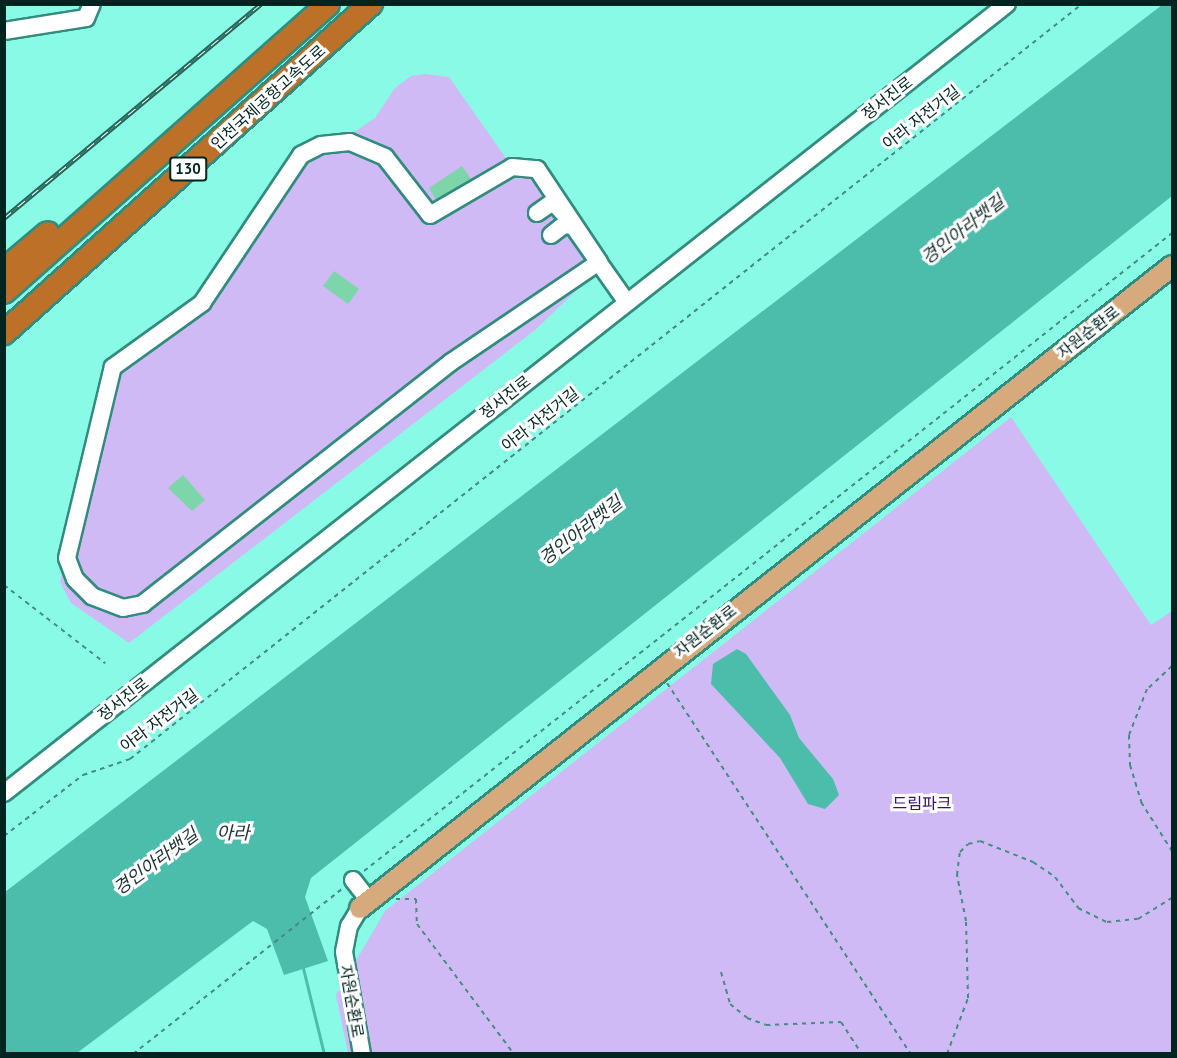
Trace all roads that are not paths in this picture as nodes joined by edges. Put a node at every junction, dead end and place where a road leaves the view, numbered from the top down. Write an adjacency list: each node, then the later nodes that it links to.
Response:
1 (92, 4): 5 (street)
2 (328, 4): 6 (highway, 인천국제공항고속도로 / 130)
3 (371, 4): 14 (highway, 인천국제공항고속도로 / 130)
4 (1007, 4): 13 (street, 정서진로)
5 (4, 31)
6 (147, 163): 11 (highway); 12 (highway, 인천국제공항고속도로 / 130)
7 (537, 213): 8 (street)
8 (565, 221): 9 (street); 9 (street)
9 (599, 262): 13 (street)
10 (1173, 266): 17 (main road, 자원순환로)
11 (4, 270)
12 (4, 292)
13 (626, 301): 15 (street, 정서진로)
14 (4, 333)
15 (4, 793)
16 (353, 880): 17 (street)
17 (364, 904): 18 (street, 자원순환로)
18 (362, 1053)

